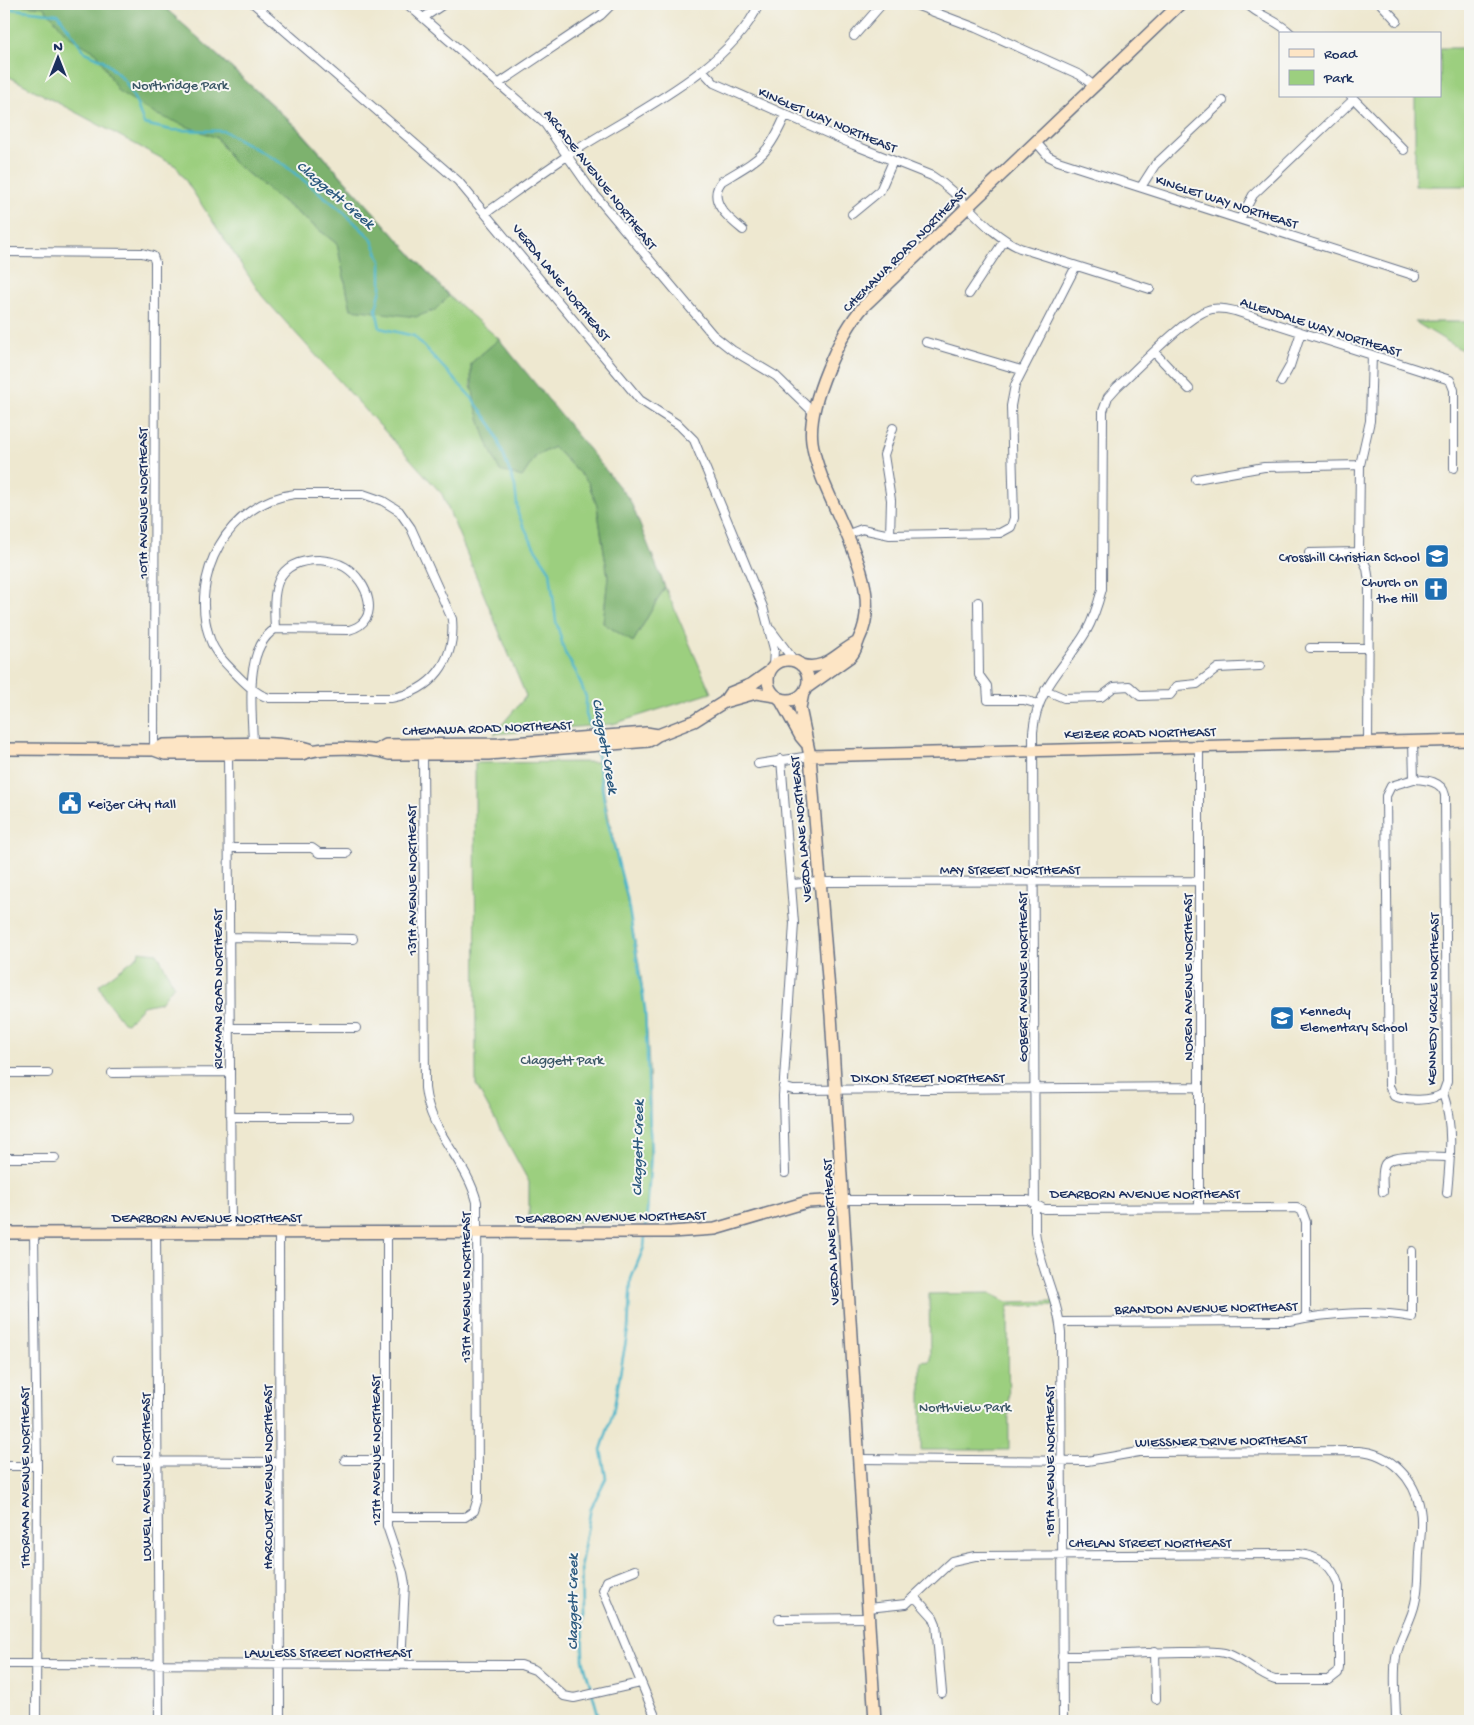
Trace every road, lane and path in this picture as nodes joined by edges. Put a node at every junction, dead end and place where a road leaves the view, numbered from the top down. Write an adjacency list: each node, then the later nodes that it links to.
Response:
1 (254, 4): 27 (street, VERDA LANE NORTHEAST)
2 (407, 4): 11 (street, ARCADE AVENUE NORTHEAST)
3 (444, 4): 11 (street)
4 (612, 4): 16 (street)
5 (758, 4): 15 (street)
6 (882, 4): 14 (street)
7 (913, 4): 17 (street)
8 (1247, 4): 13 (street)
9 (1381, 4): 12 (street)
10 (1177, 5): 17 (street, CHEMAWA ROAD NORTHEAST)
11 (423, 18): 16 (street, ARCADE AVENUE NORTHEAST)
12 (1397, 21)
13 (1289, 32)
14 (854, 36)
15 (702, 71): 20 (street, KINGLET WAY NORTHEAST); 23 (street)
16 (498, 84): 23 (street, ARCADE AVENUE NORTHEAST)
17 (1094, 86): 21 (street, CHEMAWA ROAD NORTHEAST)
18 (1352, 98): 22 (street); 29 (street)
19 (1223, 101): 25 (street)
20 (786, 114): 24 (street, KINGLET WAY NORTHEAST); 30 (street)
21 (1036, 142): 25 (street, KINGLET WAY NORTHEAST); 26 (street, CHEMAWA ROAD NORTHEAST)
22 (1404, 150)
23 (567, 156): 27 (street); 44 (street, ARCADE AVENUE NORTHEAST)
24 (893, 160): 26 (street, KINGLET WAY NORTHEAST); 28 (street)
25 (1142, 187): 29 (street, KINGLET WAY NORTHEAST)
26 (967, 207): 31 (street, KINGLET WAY NORTHEAST); 44 (street, CHEMAWA ROAD NORTHEAST)
27 (486, 213): 55 (street, VERDA LANE NORTHEAST)
28 (852, 214)
29 (1240, 219): 34 (street, KINGLET WAY NORTHEAST)
30 (743, 230)
31 (1004, 241): 33 (street, KINGLET WAY NORTHEAST); 36 (street)
32 (4, 252): 76 (street, 10TH AVENUE NORTHEAST)
33 (1076, 266): 35 (street, KINGLET WAY NORTHEAST); 41 (street)
34 (1416, 276)
35 (1150, 289)
36 (969, 294)
37 (1301, 332): 39 (street, ALLENDALE WAY NORTHEAST); 40 (street, ALLENDALE WAY NORTHEAST); 42 (street)
38 (926, 342): 41 (street)
39 (1155, 353): 43 (street); 64 (street, ALLENDALE WAY NORTHEAST)
40 (1372, 355): 46 (street); 47 (street, ALLENDALE WAY NORTHEAST)
41 (1021, 370): 50 (street)
42 (1281, 382)
43 (1189, 389)
44 (814, 412): 49 (street, CHEMAWA ROAD NORTHEAST)
45 (893, 428): 50 (street)
46 (1360, 465): 48 (street); 51 (street)
47 (1454, 468)
48 (1196, 479)
49 (846, 535): 50 (street); 56 (street, CHEMAWA ROAD NORTHEAST)
50 (890, 535)
51 (1359, 552): 52 (street); 58 (street)
52 (1309, 553)
53 (978, 602): 67 (street)
54 (275, 629): 54 (street); 62 (street)
55 (771, 630): 59 (street, VERDA LANE NORTHEAST); 61 (street, VERDA LANE NORTHEAST)
56 (858, 642): 59 (street); 63 (street, CHEMAWA ROAD NORTHEAST)
57 (1310, 648): 58 (street)
58 (1369, 648): 70 (street)
59 (798, 663): 61 (street); 63 (street)
60 (1260, 666): 64 (street)
61 (771, 670): 65 (street); 66 (street, CHEMAWA ROAD NORTHEAST)
62 (252, 689): 62 (street); 74 (street)
63 (805, 690): 65 (street); 71 (street, VERDA LANE NORTHEAST)
64 (1045, 690): 67 (street, ALLENDALE WAY NORTHEAST)
65 (777, 697): 66 (street, CHEMAWA ROAD NORTHEAST); 71 (street, VERDA LANE NORTHEAST)
66 (724, 702): 78 (street, CHEMAWA ROAD NORTHEAST)
67 (1038, 704): 75 (street, ALLENDALE WAY NORTHEAST)
68 (1470, 740): 69 (street, KEIZER ROAD NORTHEAST)
69 (1413, 741): 70 (street, KEIZER ROAD NORTHEAST); 82 (street)
70 (1368, 742): 72 (street, KEIZER ROAD NORTHEAST)
71 (806, 743): 79 (street, VERDA LANE NORTHEAST)
72 (1199, 745): 75 (street, KEIZER ROAD NORTHEAST); 85 (street, NOREN AVENUE NORTHEAST)
73 (4, 749): 76 (street, CHEMAWA ROAD NORTHEAST)
74 (253, 749): 77 (street, CHEMAWA ROAD NORTHEAST); 78 (street, CHEMAWA ROAD NORTHEAST)
75 (1032, 749): 79 (street, KEIZER ROAD NORTHEAST); 86 (street, GOBERT AVENUE NORTHEAST)
76 (154, 750): 77 (street, CHEMAWA ROAD NORTHEAST)
77 (228, 750): 83 (street, RICKMAN ROAD NORTHEAST)
78 (423, 750): 119 (street, 13TH AVENUE NORTHEAST)
79 (810, 756): 80 (street); 87 (street, VERDA LANE NORTHEAST)
80 (781, 759): 81 (street); 88 (street)
81 (758, 764)
82 (1414, 779): 101 (street, KENNEDY CIRCLE NORTHEAST); 101 (street, KENNEDY CIRCLE NORTHEAST)
83 (229, 848): 84 (street); 89 (street, RICKMAN ROAD NORTHEAST)
84 (347, 853)
85 (1199, 880): 86 (street, MAY STREET NORTHEAST); 98 (street, NOREN AVENUE NORTHEAST)
86 (1034, 881): 87 (street, MAY STREET NORTHEAST); 99 (street, GOBERT AVENUE NORTHEAST)
87 (820, 882): 88 (street, MAY STREET NORTHEAST); 100 (street, VERDA LANE NORTHEAST)
88 (791, 884): 97 (street)
89 (230, 937): 90 (street); 91 (street, RICKMAN ROAD NORTHEAST)
90 (353, 939)
91 (230, 1028): 92 (street); 93 (street, RICKMAN ROAD NORTHEAST)
92 (356, 1028)
93 (229, 1072): 96 (street); 103 (street, RICKMAN ROAD NORTHEAST)
94 (4, 1073): 95 (street)
95 (48, 1073)
96 (112, 1073)
97 (783, 1087): 100 (street, DIXON STREET NORTHEAST); 107 (street)
98 (1199, 1087): 99 (street, DIXON STREET NORTHEAST); 112 (street, NOREN AVENUE NORTHEAST)
99 (1035, 1088): 100 (street, DIXON STREET NORTHEAST); 111 (street, GOBERT AVENUE NORTHEAST)
100 (836, 1090): 110 (street, VERDA LANE NORTHEAST)
101 (1443, 1093): 104 (street)
102 (349, 1116): 103 (street)
103 (230, 1117): 116 (street, RICKMAN ROAD NORTHEAST)
104 (1450, 1157): 108 (street); 109 (street)
105 (4, 1158): 106 (street)
106 (55, 1158)
107 (785, 1173)
108 (1383, 1192)
109 (1447, 1194)
110 (844, 1200): 111 (street, DEARBORN AVENUE NORTHEAST); 119 (street, DEARBORN AVENUE NORTHEAST); 125 (street, VERDA LANE NORTHEAST)
111 (1035, 1204): 112 (street, DEARBORN AVENUE NORTHEAST); 122 (street, 18TH AVENUE NORTHEAST)
112 (1199, 1208): 121 (street, DEARBORN AVENUE NORTHEAST)
113 (4, 1232): 114 (street, DEARBORN AVENUE NORTHEAST)
114 (34, 1232): 115 (street, DEARBORN AVENUE NORTHEAST); 131 (street, THORMAN AVENUE NORTHEAST)
115 (156, 1232): 116 (street, DEARBORN AVENUE NORTHEAST); 127 (street, LOWELL AVENUE NORTHEAST)
116 (231, 1232): 117 (street, DEARBORN AVENUE NORTHEAST)
117 (279, 1232): 118 (street, DEARBORN AVENUE NORTHEAST); 129 (street, HARCOURT AVENUE NORTHEAST)
118 (387, 1232): 119 (street, DEARBORN AVENUE NORTHEAST); 124 (street, 12TH AVENUE NORTHEAST)
119 (479, 1232): 132 (street, 13TH AVENUE NORTHEAST)
120 (1412, 1251): 121 (street, BRANDON AVENUE NORTHEAST)
121 (1306, 1318): 122 (street, BRANDON AVENUE NORTHEAST)
122 (1060, 1322): 128 (street, 18TH AVENUE NORTHEAST)
123 (345, 1460): 124 (street)
124 (387, 1460): 132 (street, 12TH AVENUE NORTHEAST)
125 (858, 1460): 128 (street, WIESSNER DRIVE NORTHEAST); 136 (street, VERDA LANE NORTHEAST)
126 (118, 1461): 127 (street)
127 (158, 1461): 129 (street); 142 (street, LOWELL AVENUE NORTHEAST)
128 (1061, 1461): 133 (street, 18TH AVENUE NORTHEAST); 154 (street, WIESSNER DRIVE NORTHEAST)
129 (279, 1462): 143 (street, HARCOURT AVENUE NORTHEAST)
130 (4, 1466): 131 (street)
131 (37, 1466): 141 (street, THORMAN AVENUE NORTHEAST)
132 (387, 1517): 144 (street, 12TH AVENUE NORTHEAST)
133 (1062, 1555): 135 (street, CHELAN STREET NORTHEAST); 138 (street, CHELAN STREET NORTHEAST); 139 (street, 18TH AVENUE NORTHEAST)
134 (635, 1570): 145 (street)
135 (915, 1597): 136 (street, CHELAN STREET NORTHEAST); 146 (street)
136 (868, 1613): 137 (street, CHELAN STREET NORTHEAST); 152 (street, VERDA LANE NORTHEAST)
137 (779, 1619)
138 (1155, 1652): 139 (street); 147 (street)
139 (1062, 1656): 153 (street, 18TH AVENUE NORTHEAST)
140 (4, 1664): 141 (street, LAWLESS STREET NORTHEAST)
141 (36, 1664): 142 (street, LAWLESS STREET NORTHEAST); 148 (street, THORMAN AVENUE NORTHEAST)
142 (159, 1664): 143 (street, LAWLESS STREET NORTHEAST); 149 (street, LOWELL AVENUE NORTHEAST)
143 (280, 1664): 144 (street, LAWLESS STREET NORTHEAST); 150 (street, HARCOURT AVENUE NORTHEAST)
144 (401, 1664): 145 (street, LAWLESS STREET NORTHEAST)
145 (640, 1682): 151 (street)
146 (942, 1693)
147 (1156, 1699)
148 (36, 1721)
149 (159, 1721)
150 (280, 1721)
151 (657, 1721)
152 (875, 1721)
153 (1062, 1721)
154 (1396, 1721)

